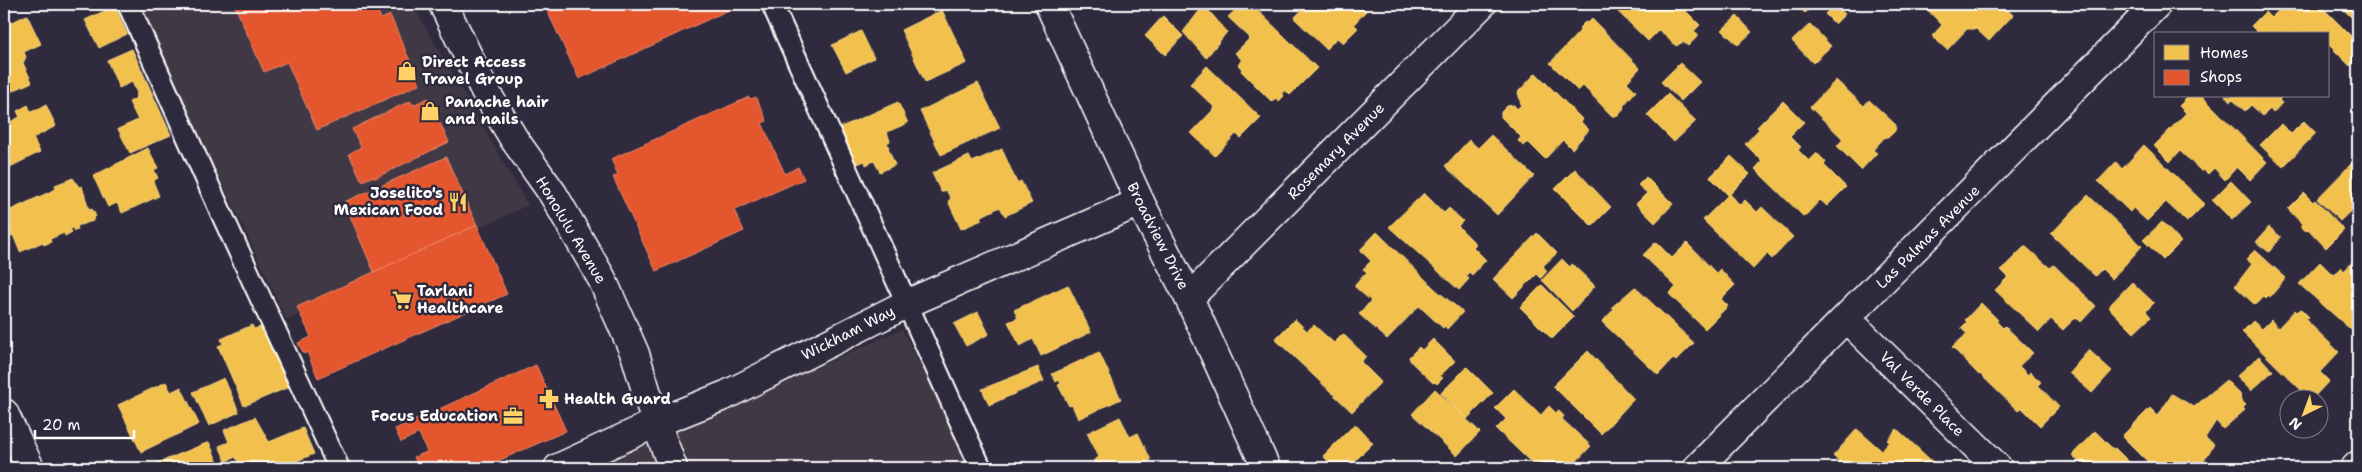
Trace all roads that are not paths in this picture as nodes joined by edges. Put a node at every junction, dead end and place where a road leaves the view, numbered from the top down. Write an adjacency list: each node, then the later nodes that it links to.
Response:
1 (128, 4): 15 (lane)
2 (442, 4): 12 (street, Honolulu Avenue)
3 (772, 4): 9 (lane)
4 (1049, 4): 7 (street, Broadview Drive)
5 (1482, 4): 8 (street, Rosemary Avenue)
6 (2157, 4): 10 (street, Las Palmas Avenue)
7 (1140, 202): 8 (street, Broadview Drive); 9 (street, Wickham Way)
8 (1189, 298): 19 (street, Broadview Drive)
9 (906, 304): 12 (street, Wickham Way); 18 (lane)
10 (1847, 319): 20 (street, Las Palmas Avenue); 21 (street, Val Verde Place)
11 (4, 413): 14 (street)
12 (656, 423): 16 (street, Wickham Way); 17 (street, Honolulu Avenue)
13 (2358, 465): 22 (street)
14 (30, 468)
15 (340, 468)
16 (558, 468)
17 (673, 468)
18 (981, 468)
19 (1266, 468)
20 (1697, 468)
21 (1998, 468)
22 (2355, 468)

